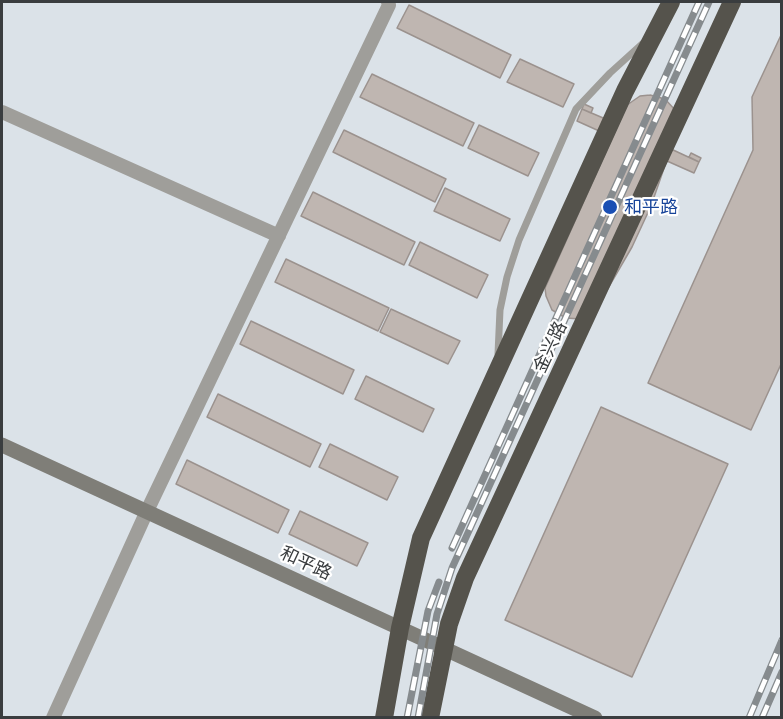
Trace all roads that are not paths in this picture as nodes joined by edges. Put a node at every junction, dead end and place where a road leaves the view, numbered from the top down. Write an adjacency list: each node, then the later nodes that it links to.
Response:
1 (388, 2): 6 (street)
2 (671, 2): 4 (highway)
3 (732, 2): 11 (highway, 金兴路)
4 (658, 31): 7 (highway); 7 (lane)
5 (2, 112): 6 (street)
6 (279, 236): 9 (street)
7 (498, 368): 10 (highway)
8 (2, 445): 9 (main road, 和平路)
9 (147, 512): 10 (main road, 和平路); 12 (street)
10 (400, 628): 11 (main road, 和平路); 13 (highway)
11 (444, 648): 14 (highway, 金兴路); 15 (main road, 和平路)
12 (53, 717)
13 (384, 717)
14 (430, 717)
15 (595, 717)

